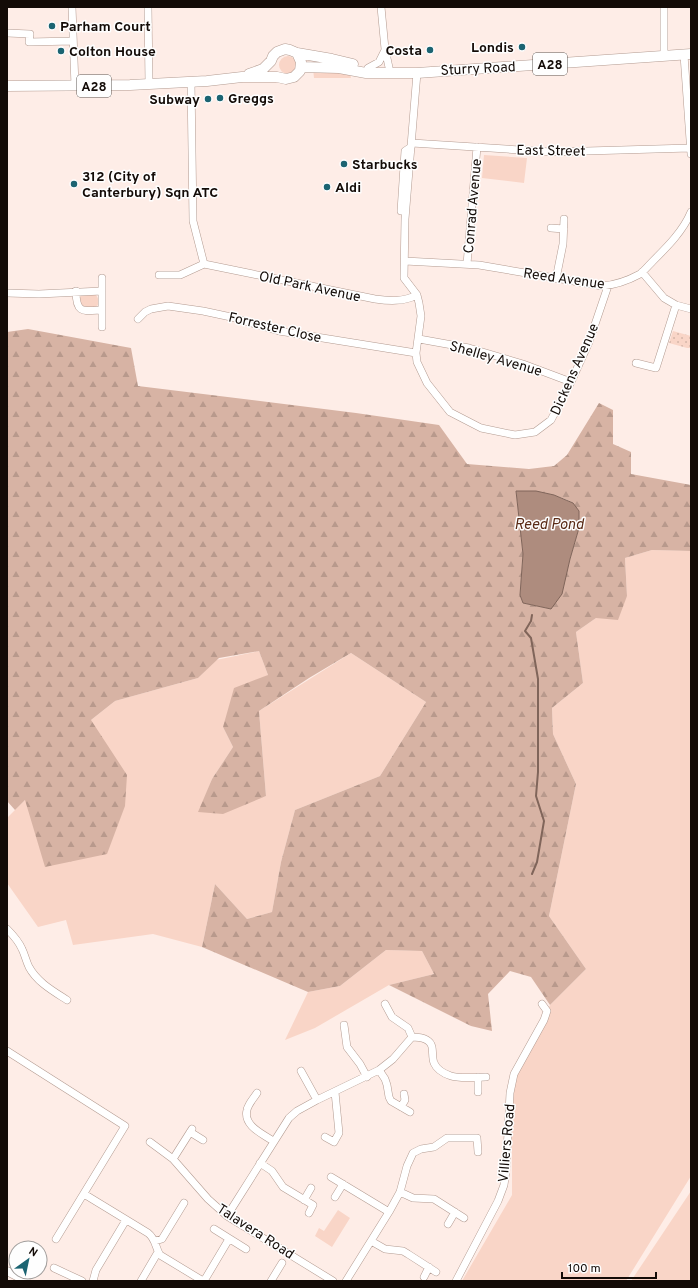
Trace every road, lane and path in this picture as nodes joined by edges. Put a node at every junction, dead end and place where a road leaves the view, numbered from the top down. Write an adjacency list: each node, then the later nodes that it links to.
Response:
1 (72, 7): 6 (street)
2 (148, 7): 19 (street)
3 (381, 7): 7 (street)
4 (664, 7): 10 (street)
5 (7, 33): 6 (street)
6 (73, 41): 21 (street)
7 (385, 50): 13 (street); 14 (street)
8 (296, 53): 11 (highway, Sturry Road / A28); 12 (highway); 13 (highway, Sturry Road / A28)
9 (687, 55): 10 (highway, Sturry Road / A28); 24 (street)
10 (664, 56): 15 (highway, Sturry Road / A28)
11 (271, 61): 16 (highway); 17 (highway, Sturry Road / A28)
12 (301, 67): 14 (highway, Sturry Road / A28); 16 (highway, Sturry Road / A28)
13 (368, 68): 14 (highway, Sturry Road / A28)
14 (387, 72): 15 (highway, Sturry Road / A28)
15 (416, 72): 22 (street)
16 (277, 76): 17 (highway, Sturry Road / A28)
17 (242, 77): 18 (highway, Sturry Road / A28)
18 (191, 82): 19 (highway, Sturry Road / A28); 31 (street)
19 (149, 84): 21 (highway, Sturry Road / A28)
20 (7, 86): 21 (highway, Sturry Road / A28)
21 (74, 86)
22 (412, 145): 23 (street, East Street); 30 (street)
23 (477, 148): 24 (street, East Street); 32 (street, Conrad Avenue)
24 (690, 148): 25 (street)
25 (691, 154)
26 (691, 212): 33 (street, Reed Avenue)
27 (564, 219): 29 (street)
28 (551, 228): 29 (street)
29 (564, 229): 36 (street)
30 (405, 261): 32 (street, Reed Avenue); 41 (street)
31 (204, 264): 34 (street); 41 (street, Old Park Avenue)
32 (467, 264): 36 (street, Reed Avenue)
33 (642, 272): 37 (street, Reed Avenue); 42 (street)
34 (159, 276)
35 (102, 278): 39 (street)
36 (556, 278): 37 (street, Reed Avenue)
37 (608, 286): 50 (street, Dickens Avenue)
38 (76, 291): 39 (street); 40 (street); 44 (street)
39 (102, 291): 44 (street)
40 (7, 293)
41 (416, 295): 47 (street)
42 (676, 305): 43 (street); 49 (street)
43 (691, 309)
44 (102, 310): 46 (street)
45 (138, 318): 48 (street, Forrester Close)
46 (102, 327)
47 (419, 339): 48 (street); 50 (street, Shelley Avenue)
48 (416, 353): 50 (street, Dickens Avenue)
49 (636, 363)
50 (572, 382)
51 (7, 929): 52 (street)
52 (67, 1000)
53 (385, 1004): 56 (street)
54 (542, 1004): 113 (street, Villiers Road)
55 (344, 1025): 60 (street)
56 (412, 1037): 58 (street); 61 (street)
57 (7, 1052): 81 (street)
58 (379, 1070): 60 (street); 68 (street)
59 (301, 1071): 67 (street)
60 (367, 1077): 63 (street)
61 (478, 1077): 62 (street); 64 (street)
62 (486, 1077)
63 (335, 1092): 67 (street); 70 (street)
64 (478, 1092)
65 (257, 1094): 72 (street)
66 (404, 1094): 68 (street)
67 (317, 1100): 72 (street)
68 (401, 1107): 69 (street)
69 (410, 1112)
70 (325, 1137)
71 (203, 1140): 75 (street)
72 (274, 1141): 76 (street)
73 (150, 1142): 75 (street, Talavera Road)
74 (478, 1152): 80 (street)
75 (173, 1159): 88 (street, Talavera Road)
76 (260, 1163): 83 (street); 88 (street)
77 (331, 1177): 78 (street)
78 (343, 1184): 82 (street); 85 (street)
79 (311, 1188): 83 (street)
80 (400, 1192): 85 (street); 86 (street)
81 (84, 1194): 90 (street); 93 (street)
82 (335, 1197)
83 (304, 1200): 87 (street)
84 (184, 1203): 95 (street)
85 (389, 1212): 96 (street)
86 (455, 1212): 89 (street); 91 (street)
87 (309, 1213)
88 (227, 1216): 111 (street, Talavera Road)
89 (464, 1218)
90 (126, 1220): 95 (street); 108 (street)
91 (448, 1224)
92 (214, 1229): 94 (street)
93 (56, 1239)
94 (229, 1239): 97 (street); 109 (street)
95 (155, 1241): 98 (street)
96 (371, 1241): 100 (street); 112 (street)
97 (246, 1249)
98 (158, 1252): 105 (street); 109 (street)
99 (282, 1263): 110 (street)
100 (429, 1267): 103 (street); 104 (street)
101 (54, 1268): 107 (street)
102 (7, 1271): 106 (main road)
103 (436, 1272)
104 (424, 1276)
105 (143, 1280)
106 (26, 1281)
107 (82, 1281)
108 (93, 1281)
109 (203, 1281)
110 (271, 1281)
111 (333, 1281)
112 (346, 1281)
113 (456, 1281)

